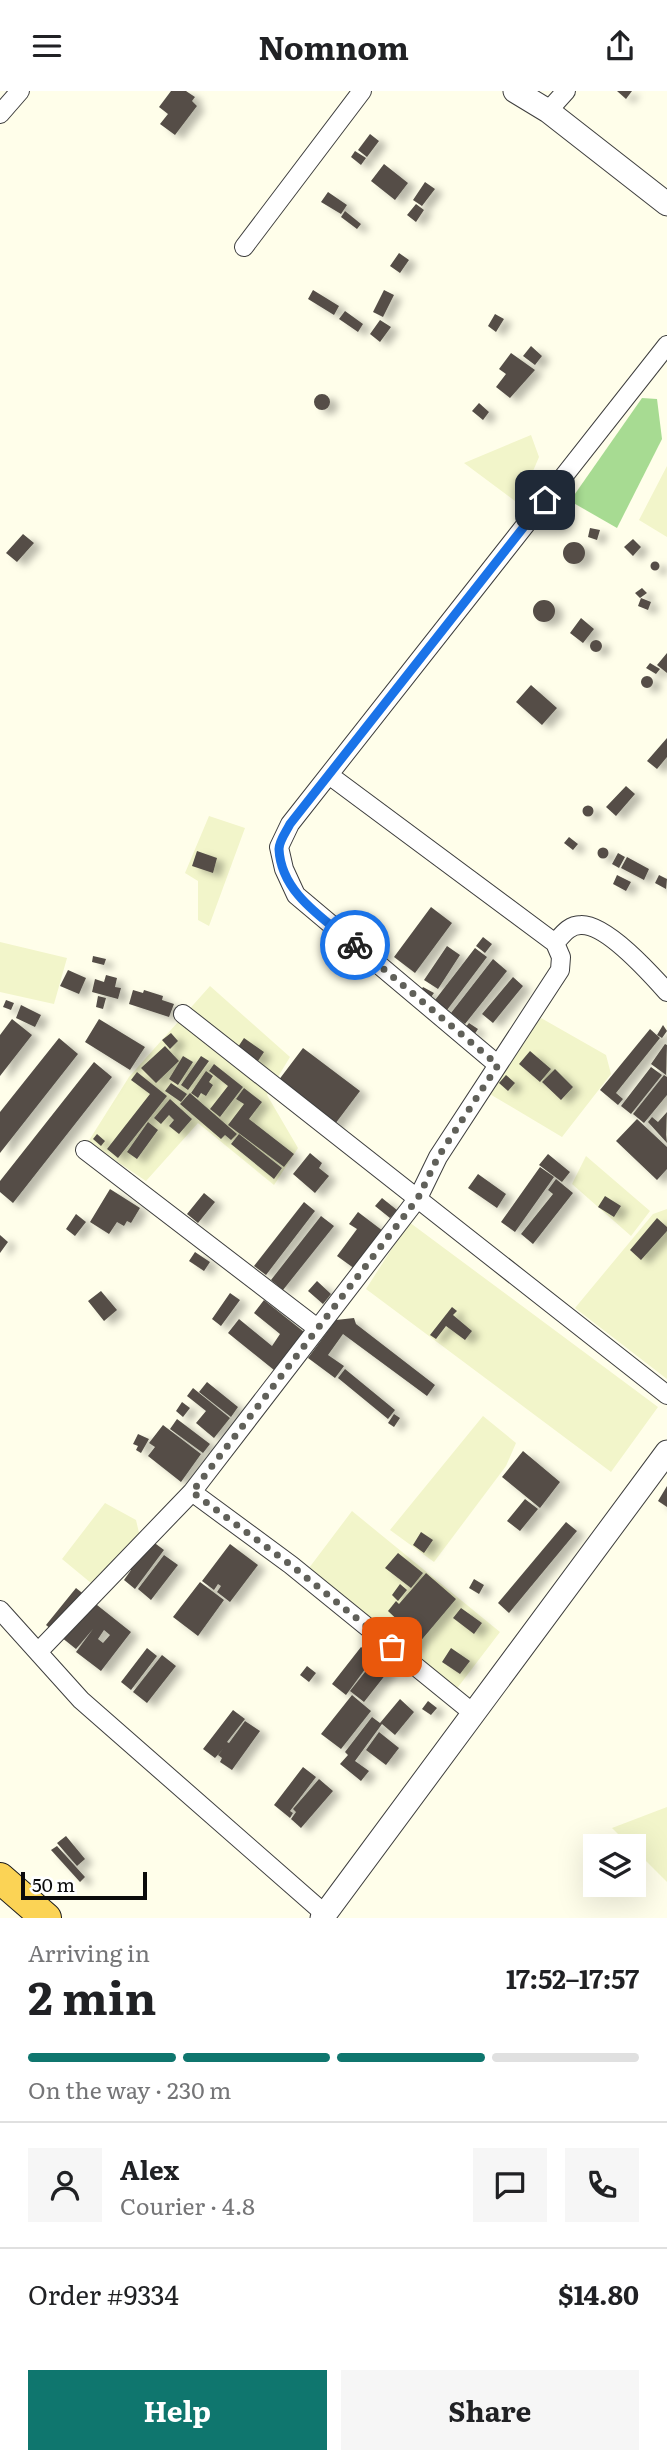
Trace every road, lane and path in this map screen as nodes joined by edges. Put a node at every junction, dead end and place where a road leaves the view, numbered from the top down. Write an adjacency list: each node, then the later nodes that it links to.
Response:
1 (20, 91): 6 (street)
2 (362, 91): 8 (street)
3 (515, 91): 5 (street)
4 (566, 91): 5 (street)
5 (548, 111): 7 (street)
6 (0, 114)
7 (667, 204)
8 (244, 247)
9 (667, 345): 10 (street)
10 (329, 775): 11 (street); 14 (street)
11 (555, 943): 12 (street); 14 (street)
12 (667, 992)
13 (183, 1014): 16 (street)
14 (498, 1065): 16 (street)
15 (85, 1150): 17 (street)
16 (418, 1198): 17 (street); 18 (street)
17 (317, 1328): 20 (street)
18 (667, 1395)
19 (667, 1452): 23 (street)
20 (192, 1492): 22 (street); 23 (street)
21 (0, 1610): 22 (street)
22 (38, 1652): 25 (street)
23 (473, 1713): 25 (street)
24 (0, 1878): 26 (highway)
25 (323, 1916)
26 (46, 1918)

